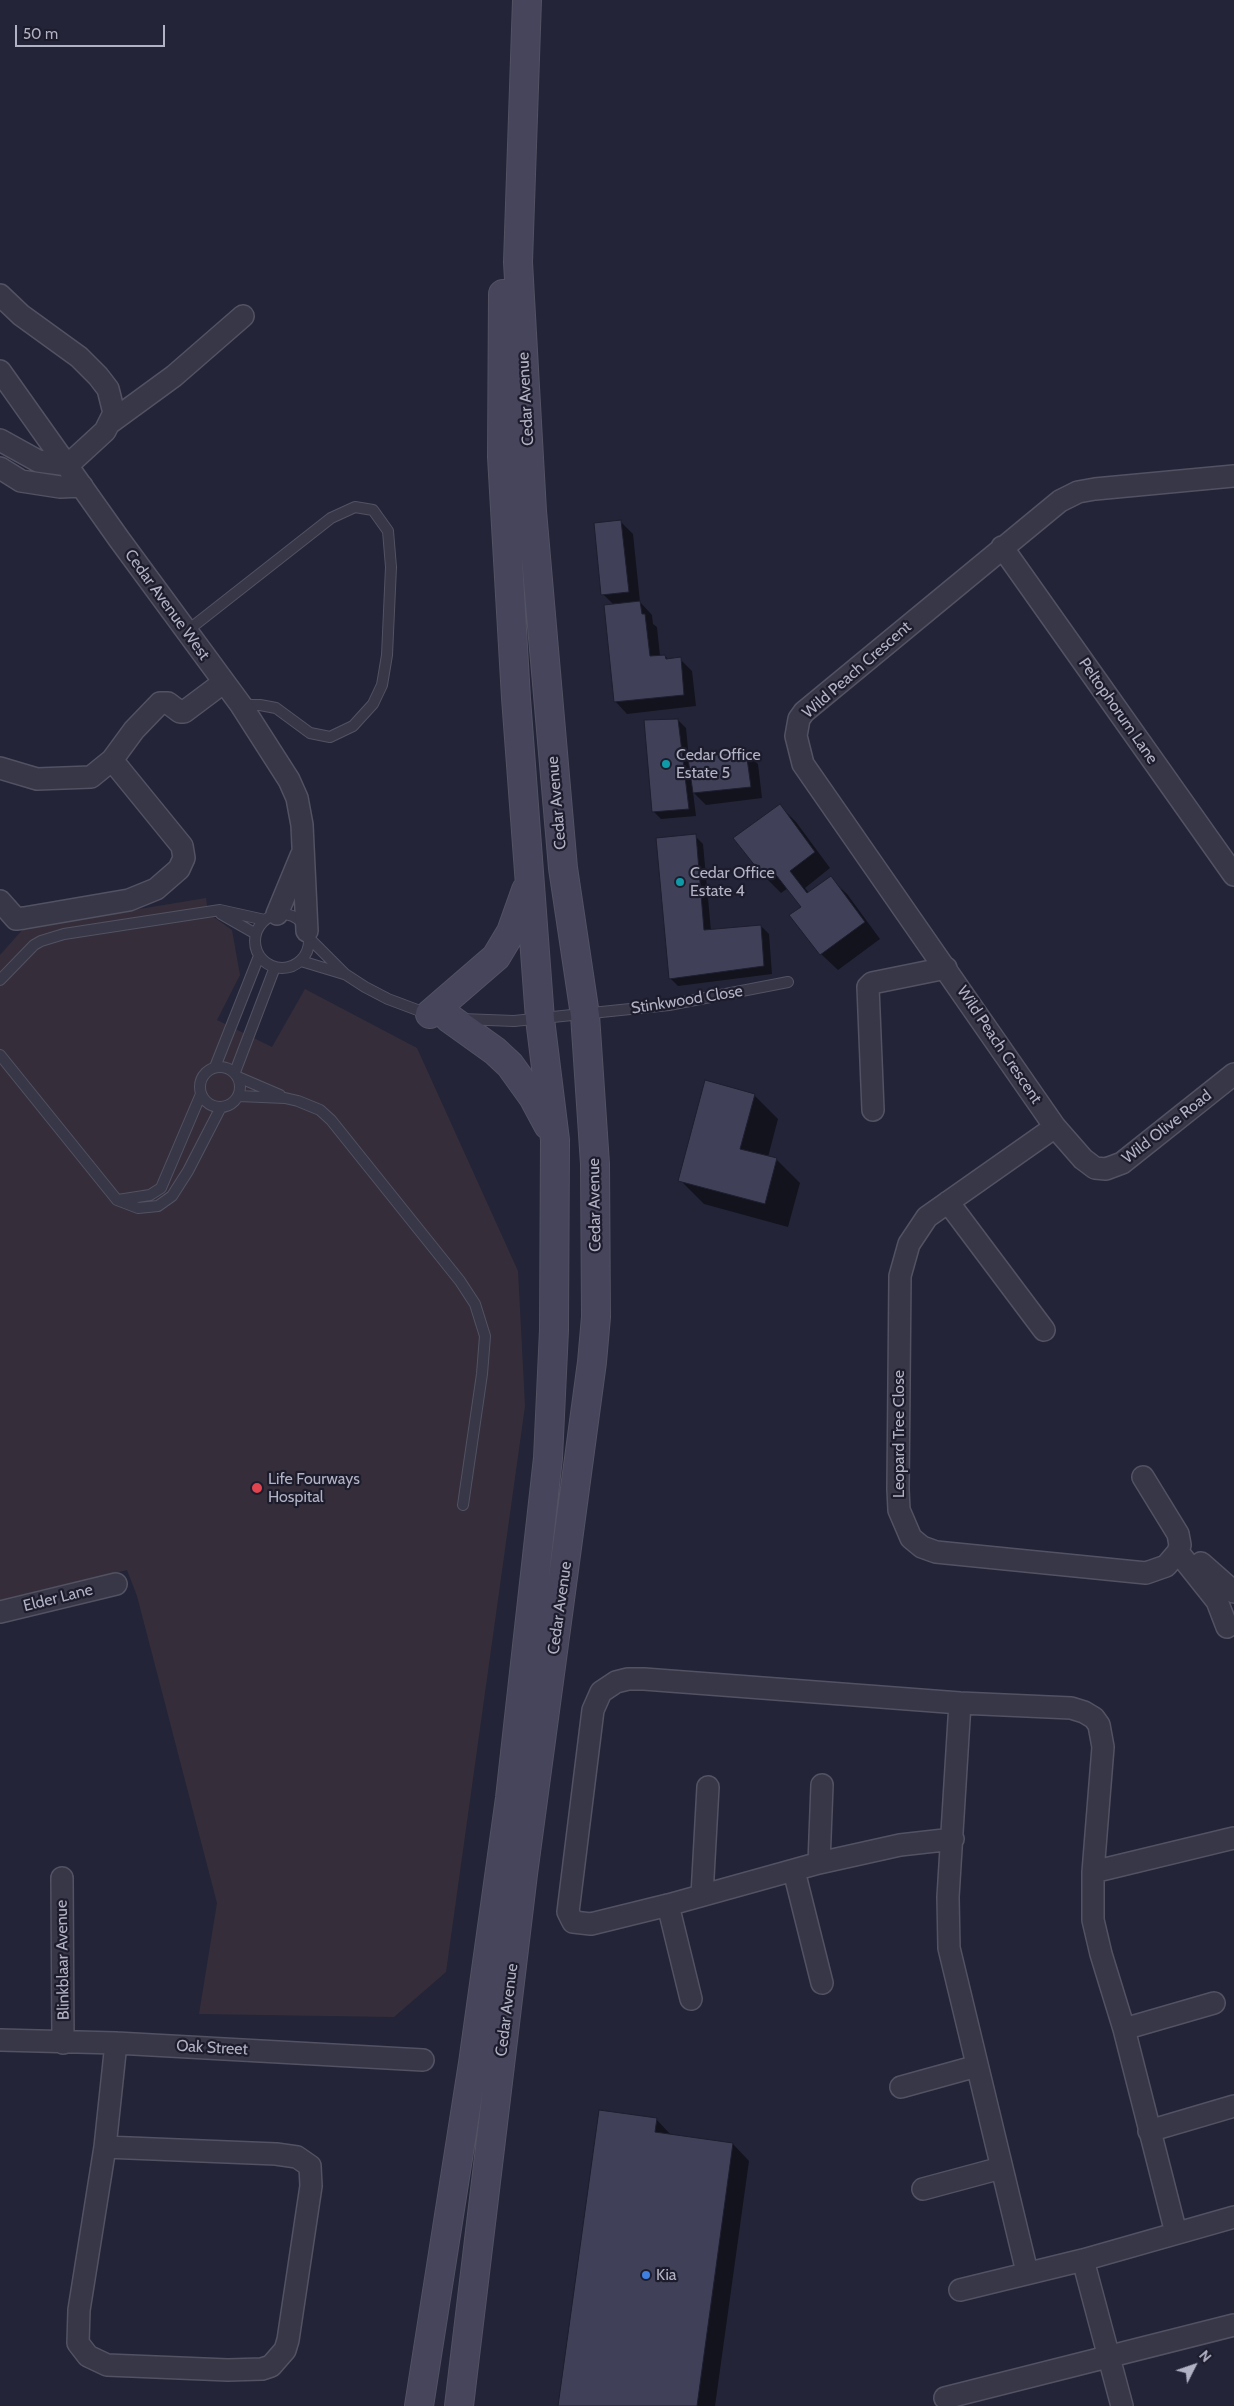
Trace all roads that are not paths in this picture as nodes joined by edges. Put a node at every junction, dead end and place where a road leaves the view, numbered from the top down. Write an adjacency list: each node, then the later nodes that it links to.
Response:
1 (515, 0): 20 (main road, Cedar Avenue)
2 (527, 0): 33 (main road, Cedar Avenue)
3 (0, 295): 6 (street)
4 (243, 316): 6 (street)
5 (0, 371): 8 (street, Cedar Avenue West)
6 (111, 422): 8 (street)
7 (0, 440): 8 (street)
8 (68, 466): 11 (street, Cedar Avenue West)
9 (0, 468): 11 (street)
10 (1234, 476): 12 (street, Wild Peach Crescent)
11 (82, 486): 13 (street, Cedar Avenue West)
12 (1002, 547): 19 (street, Peltophorum Lane); 29 (street, Wild Peach Crescent)
13 (187, 631): 14 (street, Cedar Avenue West); 15 (lane)
14 (224, 682): 15 (street, Cedar Avenue West); 16 (street)
15 (241, 705): 18 (street, Cedar Avenue West)
16 (112, 760): 17 (street); 21 (street)
17 (0, 768)
18 (303, 851): 23 (street, Cedar Avenue West); 25 (street, Cedar Avenue West)
19 (1234, 875)
20 (529, 880): 34 (main road); 35 (main road, Cedar Avenue)
21 (0, 901)
22 (212, 911): 23 (lane); 24 (lane); 31 (lane)
23 (271, 917): 24 (lane, Cedar Avenue West); 25 (lane)
24 (256, 934): 26 (lane)
25 (308, 935): 27 (lane, Cedar Avenue West); 30 (lane)
26 (260, 956): 28 (lane); 37 (lane)
27 (301, 961): 28 (lane); 30 (lane)
28 (275, 967): 38 (lane)
29 (946, 968): 44 (street); 45 (street, Wild Peach Crescent)
30 (345, 974): 34 (lane)
31 (0, 980)
32 (788, 982): 33 (lane, Stinkwood Close)
33 (584, 1014): 35 (lane); 93 (main road, Cedar Avenue)
34 (439, 1016): 35 (lane); 46 (main road)
35 (540, 1019): 46 (main road, Cedar Avenue)
36 (0, 1055): 48 (lane)
37 (215, 1067): 38 (lane); 40 (lane)
38 (237, 1074): 41 (lane); 42 (lane)
39 (1234, 1074): 47 (street, Wild Olive Road)
40 (201, 1094): 43 (lane); 48 (lane)
41 (239, 1096): 42 (lane); 43 (lane)
42 (286, 1098): 52 (lane)
43 (220, 1107): 48 (lane)
44 (873, 1110)
45 (1055, 1127): 47 (street, Wild Peach Crescent); 49 (street, Leopard Tree Close)
46 (555, 1140): 92 (main road, Cedar Avenue)
47 (1095, 1168)
48 (117, 1200)
49 (948, 1202): 50 (street); 53 (street, Leopard Tree Close)
50 (1044, 1330)
51 (1144, 1477): 53 (street)
52 (463, 1505)
53 (1179, 1548): 55 (street); 57 (street)
54 (116, 1584): 56 (street, Elder Lane)
55 (1234, 1592)
56 (0, 1612)
57 (1226, 1627)
58 (960, 1702): 62 (street); 65 (street); 68 (street)
59 (822, 1785): 63 (street)
60 (708, 1787): 67 (street)
61 (1234, 1838): 65 (street)
62 (953, 1840): 63 (street); 77 (street)
63 (818, 1863): 64 (street)
64 (794, 1871): 67 (street); 69 (street)
65 (1093, 1872): 72 (street)
66 (62, 1878): 74 (street, Blinkblaar Avenue)
67 (702, 1895): 68 (street)
68 (668, 1905): 70 (street)
69 (822, 1983)
70 (691, 1999)
71 (1214, 2003): 72 (street)
72 (1124, 2029): 80 (street)
73 (0, 2040): 74 (street, Oak Street)
74 (64, 2043): 75 (street, Oak Street)
75 (116, 2043): 76 (street, Oak Street); 81 (street)
76 (423, 2060)
77 (977, 2066): 78 (street); 82 (street)
78 (901, 2087)
79 (1234, 2106): 80 (street)
80 (1149, 2131): 85 (street)
81 (105, 2147): 81 (street)
82 (1001, 2168): 83 (street); 87 (street)
83 (923, 2188)
84 (1234, 2217): 85 (street)
85 (1176, 2233): 86 (street)
86 (1083, 2260): 87 (street); 90 (street)
87 (1027, 2272): 88 (street)
88 (960, 2290)
89 (1234, 2326): 90 (street)
90 (1108, 2359): 91 (street); 94 (street)
91 (945, 2398)
92 (419, 2406)
93 (459, 2406)
94 (1122, 2406)

